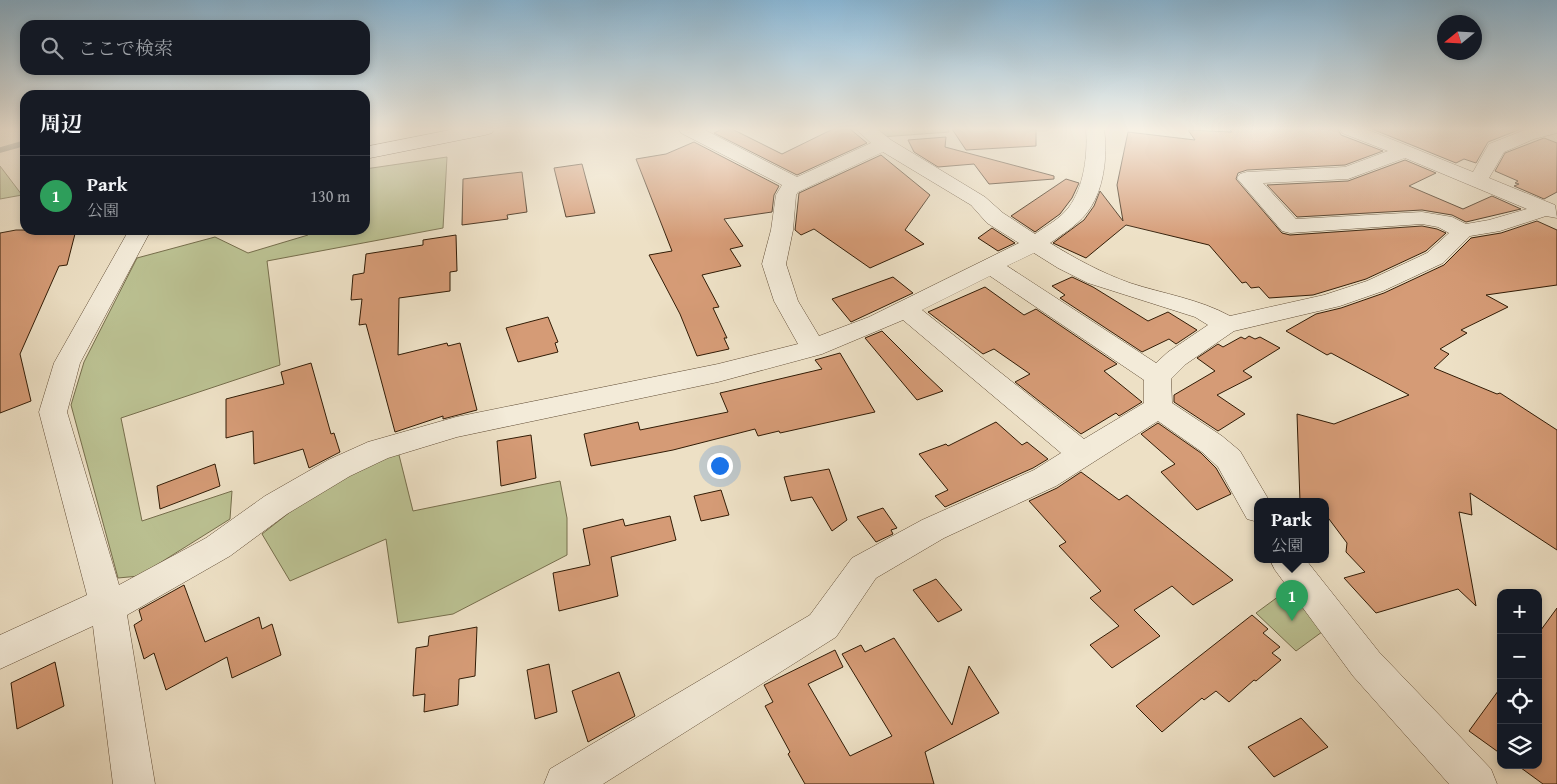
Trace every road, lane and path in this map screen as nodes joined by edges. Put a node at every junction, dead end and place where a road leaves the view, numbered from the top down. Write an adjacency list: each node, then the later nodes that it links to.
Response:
1 (759, 166): 9 (street)
2 (838, 166): 9 (street)
3 (920, 166): 13 (street)
4 (1094, 166): 13 (street)
5 (1368, 166): 11 (street)
6 (1440, 166): 8 (street)
7 (1486, 166): 8 (street)
8 (1478, 180): 10 (street)
9 (796, 185): 17 (street)
10 (1552, 212): 11 (street)
11 (1463, 231): 16 (street)
12 (137, 235): 22 (street)
13 (1036, 243): 14 (street); 16 (street)
14 (991, 266): 15 (street); 18 (street)
15 (905, 310): 17 (street); 19 (street)
16 (1226, 325): 18 (street)
17 (813, 348): 22 (street)
18 (1158, 392): 19 (street); 20 (street)
19 (1082, 454): 25 (street)
20 (1254, 503)
21 (1289, 563): 26 (street)
22 (107, 605): 23 (street); 24 (street)
23 (0, 652)
24 (134, 784)
25 (565, 784)
26 (1476, 784)

